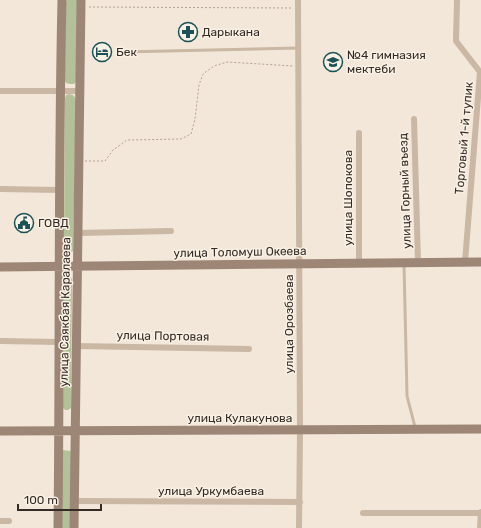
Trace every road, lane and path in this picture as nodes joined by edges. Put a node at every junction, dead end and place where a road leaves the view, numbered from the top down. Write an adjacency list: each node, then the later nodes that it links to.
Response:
1 (62, 0): 9 (street, улица Саякбая Каралаева)
2 (298, 0): 5 (street, улица Орозбаева)
3 (457, 0): 21 (street, Торговый 1-й тупик)
4 (81, 4): 5 (path); 11 (street, улица Саякбая Каралаева)
5 (299, 8): 6 (street, улица Орозбаева)
6 (299, 48): 7 (lane); 8 (street, улица Орозбаева)
7 (122, 52)
8 (299, 67): 14 (path); 24 (street, улица Орозбаева)
9 (60, 90): 10 (street); 11 (street); 16 (street, улица Саякбая Каралаева)
10 (0, 91)
11 (80, 91): 14 (street, улица Саякбая Каралаева)
12 (414, 119): 20 (street, улица Горный въезд)
13 (359, 133): 23 (street, улица Шопокова)
14 (79, 161): 18 (street, улица Саякбая Каралаева)
15 (0, 189): 16 (street)
16 (60, 190): 25 (street, улица Саякбая Каралаева)
17 (171, 231): 18 (street)
18 (78, 233): 26 (street, улица Саякбая Каралаева)
19 (404, 262): 20 (street, улица Толомуш Океева); 23 (street, улица Толомуш Океева); 32 (lane)
20 (418, 262): 21 (street, улица Толомуш Океева)
21 (465, 262): 22 (street, улица Толомуш Океева)
22 (481, 262)
23 (359, 263): 24 (street, улица Толомуш Океева)
24 (299, 264): 26 (street, улица Толомуш Океева); 34 (street, улица Орозбаева)
25 (60, 266): 26 (street, улица Толомуш Океева); 27 (street, улица Толомуш Океева); 29 (street, улица Саякбая Каралаева)
26 (78, 266): 30 (street, улица Саякбая Каралаева)
27 (0, 267)
28 (0, 341): 29 (street)
29 (60, 342): 36 (street, улица Саякбая Каралаева)
30 (76, 346): 31 (street, улица Портовая); 37 (street, улица Саякбая Каралаева)
31 (249, 348)
32 (416, 429): 33 (street, улица Кулакунова); 34 (street, улица Кулакунова)
33 (481, 429)
34 (300, 430): 37 (street, улица Кулакунова); 39 (street, улица Орозбаева)
35 (0, 431): 36 (street, улица Кулакунова)
36 (59, 431): 37 (street, улица Кулакунова); 44 (street, улица Саякбая Каралаева)
37 (75, 431): 38 (street, улица Саякбая Каралаева)
38 (75, 501): 39 (street, улица Уркумбаева); 45 (street, улица Саякбая Каралаева)
39 (300, 502): 46 (street, улица Орозбаева)
40 (363, 512): 41 (street)
41 (481, 512): 47 (street)
42 (0, 521): 43 (street)
43 (9, 521)
44 (58, 528)
45 (74, 528)
46 (299, 528)
47 (480, 528)

